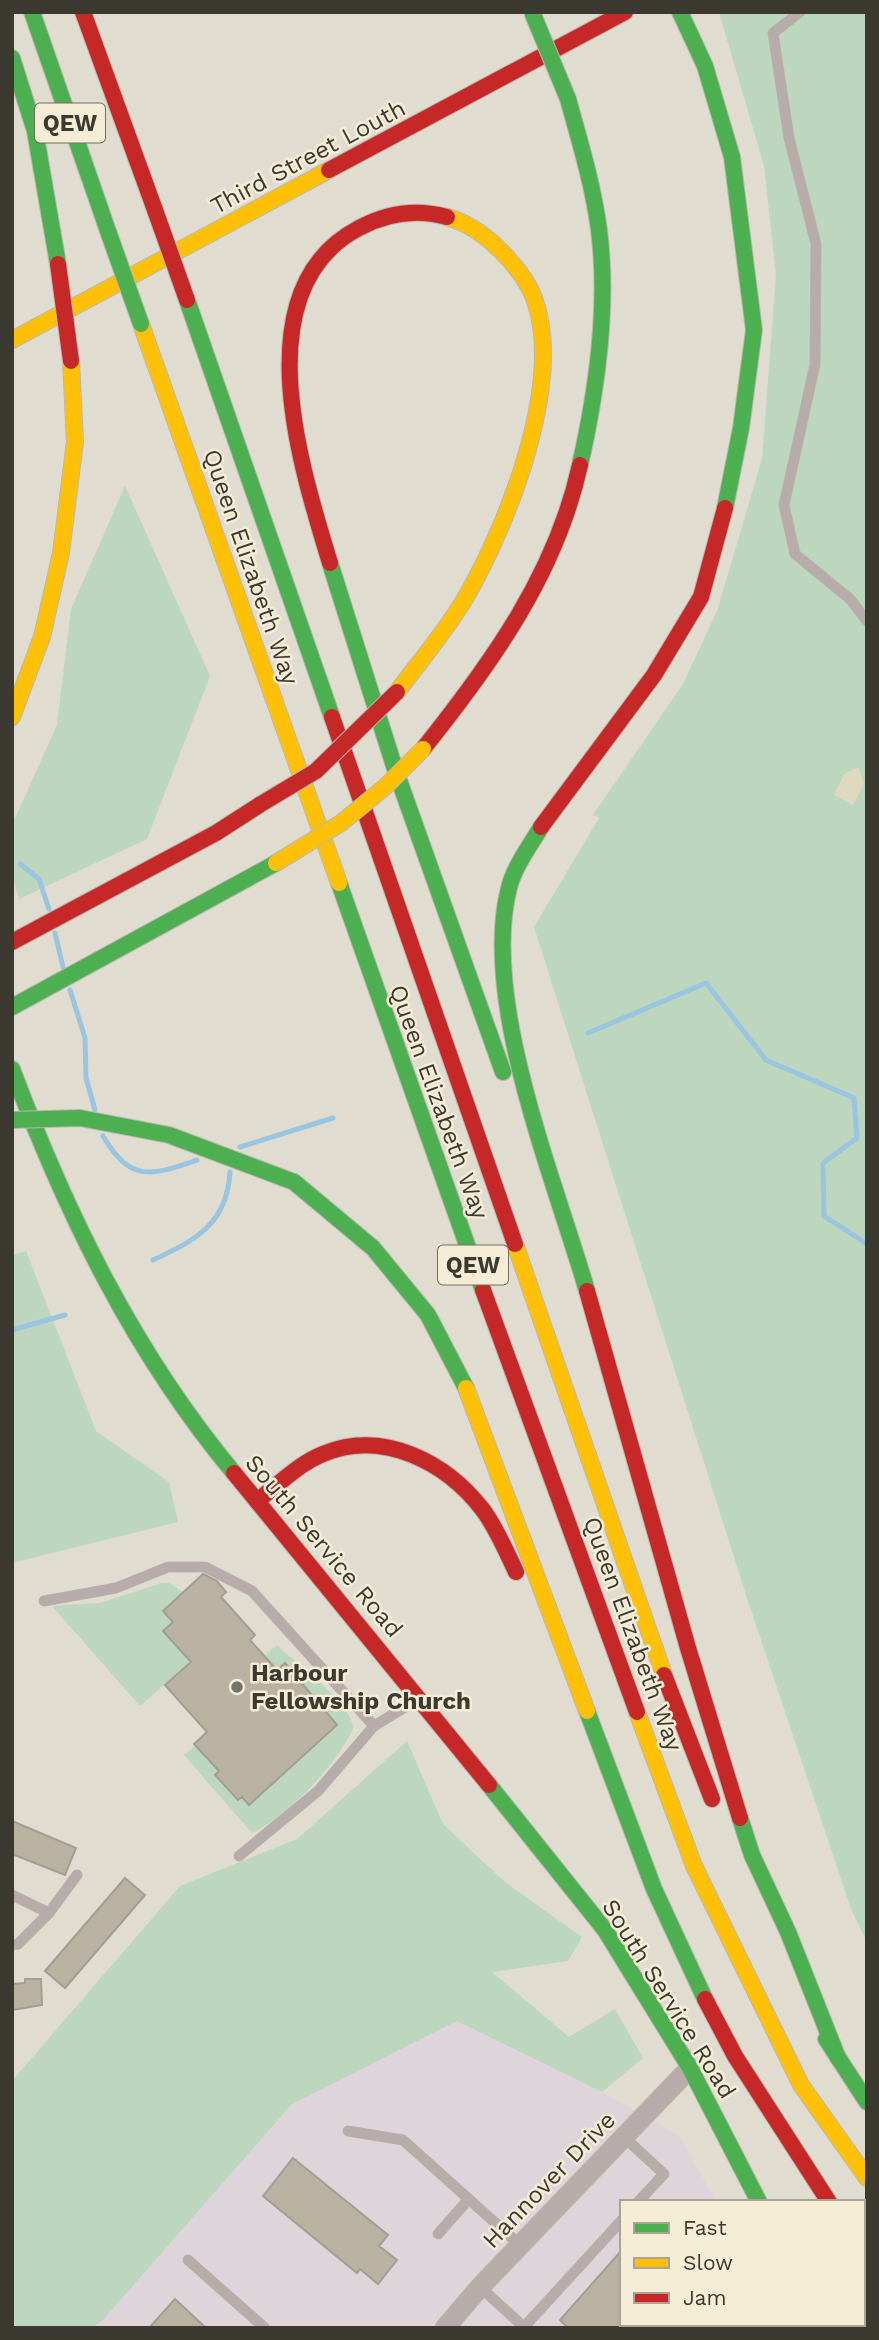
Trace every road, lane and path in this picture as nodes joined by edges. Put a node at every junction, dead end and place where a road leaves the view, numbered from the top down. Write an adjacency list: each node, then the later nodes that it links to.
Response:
1 (32, 12): 33 (main road, Queen Elizabeth Way / QEW, bridge)
2 (83, 12): 21 (main road, Queen Elizabeth Way / QEW, bridge)
3 (533, 12): 12 (main road, bridge)
4 (625, 12): 8 (main road, Third Street Louth)
5 (680, 12): 15 (main road)
6 (800, 12): 9 (lane)
7 (12, 58): 10 (main road, bridge)
8 (12, 340)
9 (867, 621)
10 (12, 717)
11 (12, 942): 15 (main road, bridge)
12 (12, 1007)
13 (12, 1069): 16 (main road, South Service Road)
14 (12, 1120): 20 (main road, bridge)
15 (581, 1271): 28 (main road)
16 (257, 1501): 18 (main road, South Service Road); 20 (main road)
17 (44, 1601): 19 (lane)
18 (420, 1698): 19 (lane); 29 (main road, South Service Road)
19 (374, 1726): 22 (lane)
20 (612, 1782): 37 (main road)
21 (719, 1815)
22 (239, 1856)
23 (77, 1875): 25 (lane)
24 (12, 1895): 25 (lane)
25 (49, 1913): 26 (lane)
26 (12, 1944)
27 (776, 1948): 28 (main road)
28 (838, 2058): 30 (main road)
29 (690, 2068): 32 (street, Hannover Drive); 36 (main road, South Service Road)
30 (867, 2102)
31 (348, 2131): 34 (lane)
32 (624, 2137): 35 (lane); 40 (street, Hannover Drive)
33 (867, 2178)
34 (468, 2200): 39 (lane); 40 (lane)
35 (640, 2200)
36 (758, 2200)
37 (828, 2200)
38 (620, 2222): 42 (lane)
39 (438, 2234)
40 (520, 2245): 42 (street, Hannover Drive)
41 (188, 2260): 44 (lane)
42 (480, 2287): 43 (street, Hannover Drive)
43 (446, 2327)
44 (265, 2328)

